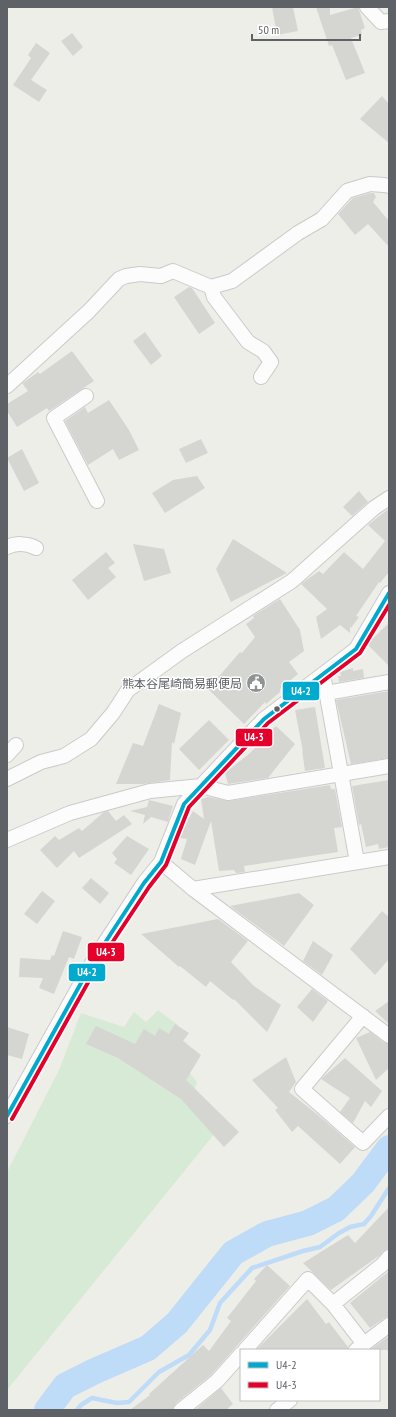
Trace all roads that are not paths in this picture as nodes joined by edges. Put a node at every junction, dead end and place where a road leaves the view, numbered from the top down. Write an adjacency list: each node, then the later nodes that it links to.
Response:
1 (367, 7): 2 (street)
2 (389, 22)
3 (389, 186): 4 (street)
4 (210, 286): 5 (street); 6 (street)
5 (261, 377)
6 (7, 386)
7 (86, 396): 9 (street)
8 (389, 498): 18 (street)
9 (97, 501)
10 (7, 547): 11 (street)
11 (36, 548)
12 (389, 593): 13 (street)
13 (323, 674): 15 (street); 19 (street)
14 (389, 682): 15 (street)
15 (326, 693): 17 (street)
16 (389, 766): 17 (street)
17 (341, 774): 19 (street); 23 (street)
18 (7, 779)
19 (201, 786): 20 (street); 22 (street)
20 (7, 840)
21 (389, 857): 23 (street)
22 (161, 862): 24 (street); 27 (street)
23 (357, 862): 24 (street)
24 (193, 889): 25 (street)
25 (363, 1016): 26 (street); 28 (street)
26 (389, 1036)
27 (7, 1116)
28 (389, 1116)
29 (389, 1257): 30 (street)
30 (333, 1304): 32 (street); 33 (street)
31 (389, 1325): 32 (street)
32 (360, 1347)
33 (246, 1349)
34 (240, 1355): 36 (street)
35 (289, 1401): 37 (street)
36 (181, 1410)
37 (277, 1410)

